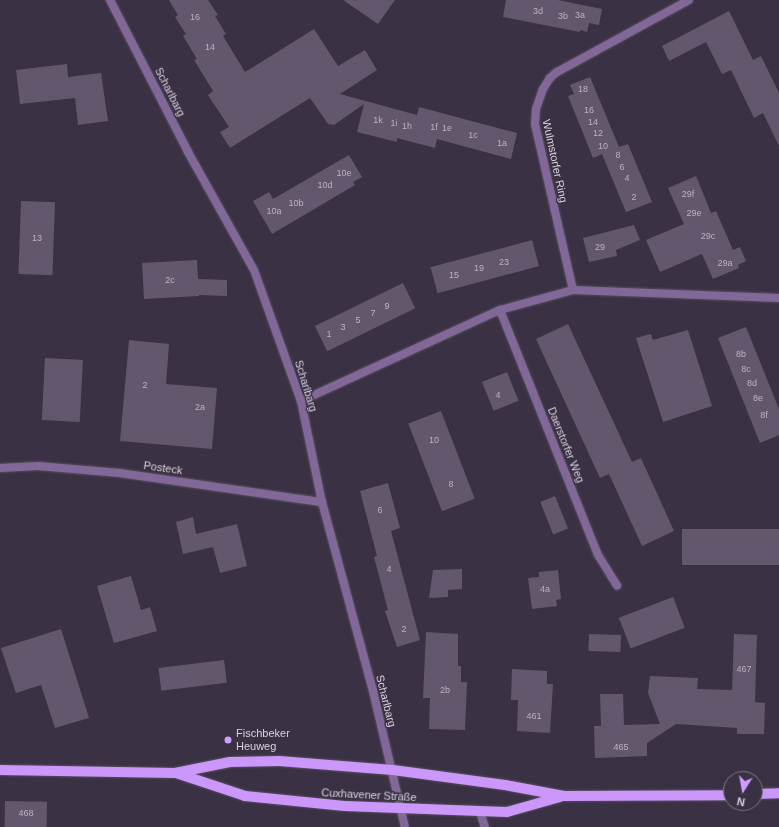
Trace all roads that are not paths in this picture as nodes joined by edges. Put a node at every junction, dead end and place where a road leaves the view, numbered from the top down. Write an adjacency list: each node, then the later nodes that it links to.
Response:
1 (110, 0): 6 (street, Scharlbarg)
2 (689, 0): 3 (street, Wulmstorfer Ring)
3 (573, 290): 4 (street); 5 (street)
4 (779, 298)
5 (500, 310): 6 (street); 9 (street, Daerstorfer Weg)
6 (301, 401): 8 (street, Scharlbarg)
7 (0, 468): 8 (street, Posteck)
8 (322, 502): 11 (street, Scharlbarg)
9 (617, 586)
10 (0, 770): 12 (main road, Cuxhavener Straße)
11 (393, 770): 12 (main road, Cuxhavener Straße); 16 (main road, Cuxhavener Straße); 17 (street, Scharlbarg)
12 (175, 773): 17 (main road, Cuxhavener Straße)
13 (779, 793): 14 (main road)
14 (763, 794)
15 (723, 795): 16 (main road, Cuxhavener Straße)
16 (564, 796): 18 (main road, Cuxhavener Straße)
17 (402, 809): 18 (main road, Cuxhavener Straße); 19 (street)
18 (480, 812): 20 (street)
19 (405, 827)
20 (485, 827)

